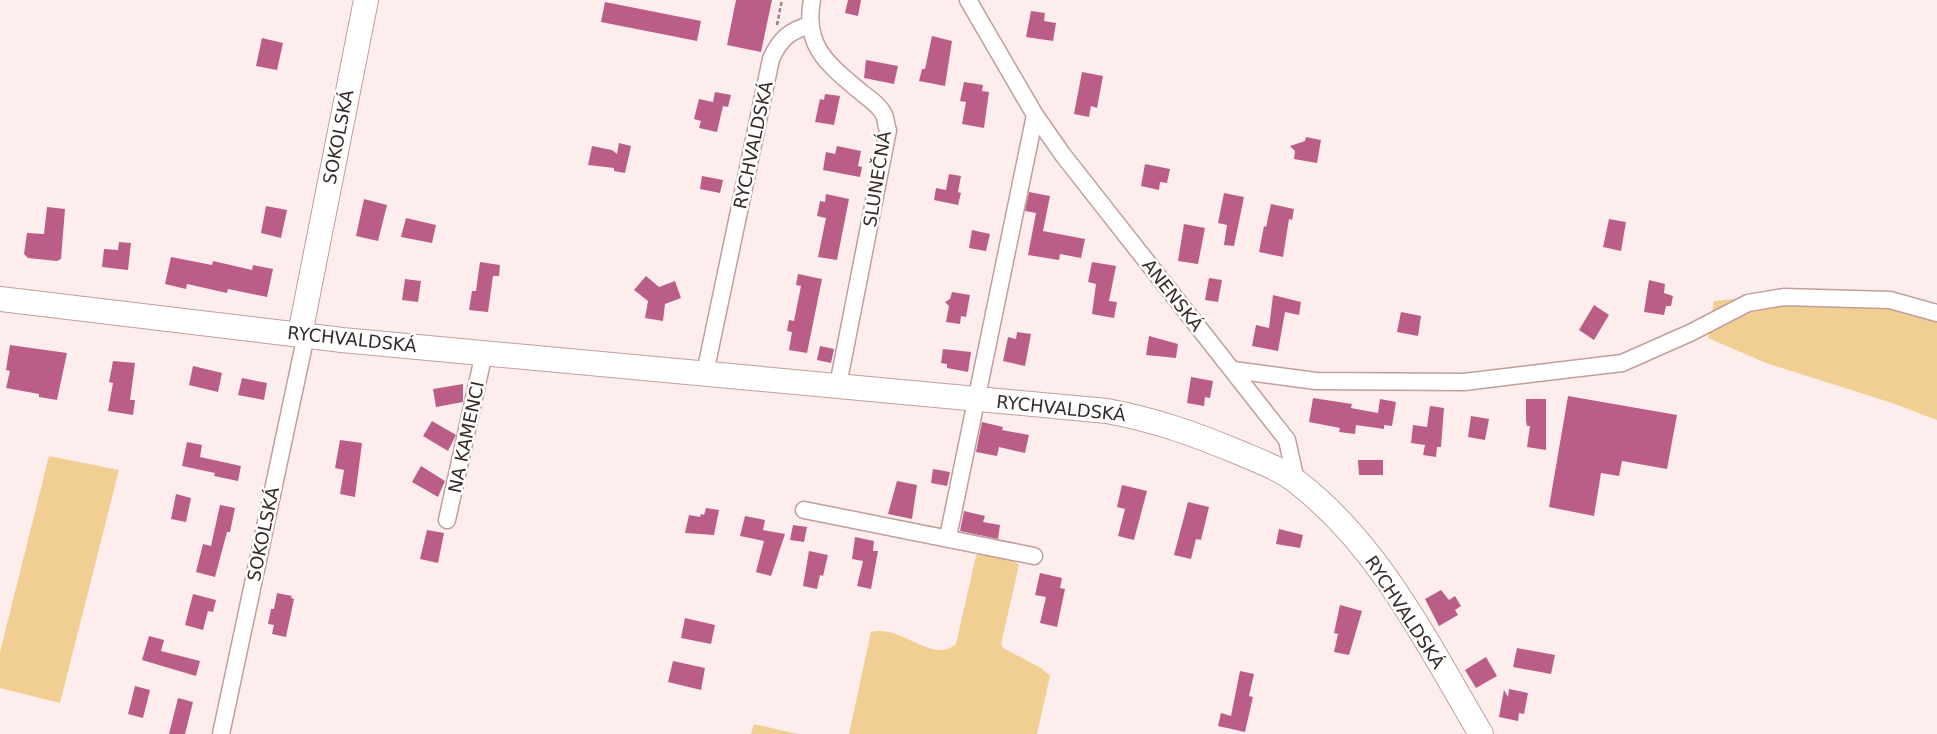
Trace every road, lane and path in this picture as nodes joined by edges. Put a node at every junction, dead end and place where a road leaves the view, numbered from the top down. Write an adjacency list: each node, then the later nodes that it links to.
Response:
1 (366, 0): 8 (street, SOKOLSKÁ)
2 (812, 0): 4 (street, SLUNEČNÁ)
3 (968, 0): 5 (street, ANENSKÁ)
4 (810, 25): 11 (street, RYCHVALDSKÁ); 12 (street, SLUNEČNÁ)
5 (1035, 115): 10 (street, ANENSKÁ); 13 (street, RYCHVALDSKÁ)
6 (0, 299): 8 (street, RYCHVALDSKÁ)
7 (1937, 313): 10 (street)
8 (302, 334): 9 (street, RYCHVALDSKÁ); 19 (street, SOKOLSKÁ)
9 (484, 353): 11 (street, RYCHVALDSKÁ); 16 (street, NA KAMENCI)
10 (1232, 370): 14 (street, ANENSKÁ)
11 (705, 373): 12 (street, RYCHVALDSKÁ)
12 (838, 385): 13 (street, RYCHVALDSKÁ)
13 (978, 399): 14 (street, RYCHVALDSKÁ); 17 (street, RYCHVALDSKÁ)
14 (1296, 481): 20 (street, RYCHVALDSKÁ)
15 (804, 510): 17 (street)
16 (447, 520)
17 (948, 537): 18 (street)
18 (1034, 556)
19 (221, 734)
20 (1481, 734)

